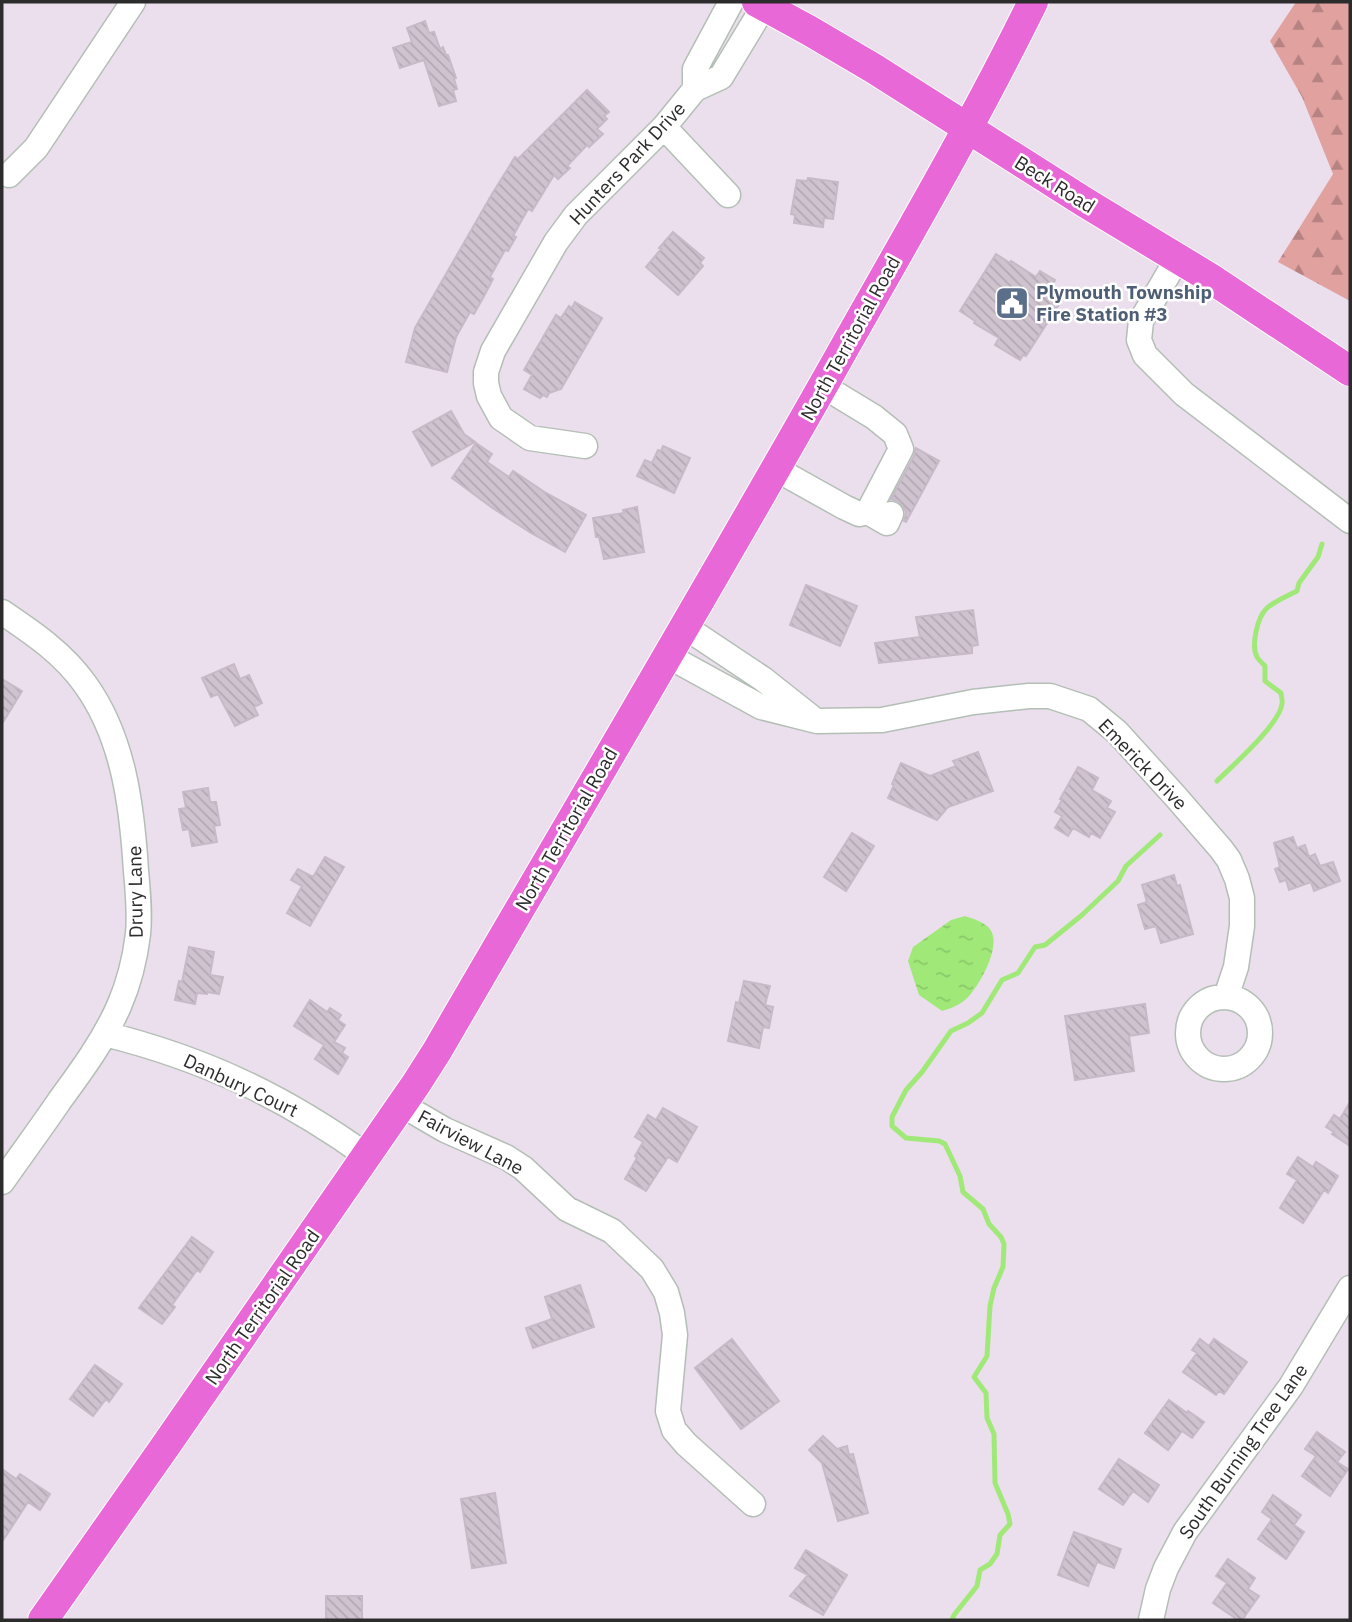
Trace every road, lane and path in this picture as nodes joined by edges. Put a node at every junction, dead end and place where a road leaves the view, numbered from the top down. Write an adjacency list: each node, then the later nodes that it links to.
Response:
1 (133, 2): 8 (street)
2 (731, 2): 5 (street, Hunters Park Drive)
3 (1033, 2): 7 (main road, North Territorial Road)
4 (761, 4): 5 (street, Hunters Park Drive); 7 (main road, Beck Road)
5 (695, 89): 6 (street, Hunters Park Drive)
6 (664, 127): 9 (street); 13 (street, Hunters Park Drive)
7 (968, 128): 10 (main road, Beck Road); 12 (main road, North Territorial Road)
8 (9, 174)
9 (728, 195)
10 (1178, 259): 11 (main road, Beck Road); 15 (street)
11 (1350, 371)
12 (823, 386): 14 (main road, North Territorial Road); 14 (street)
13 (585, 446)
14 (776, 469): 17 (main road, North Territorial Road)
15 (1350, 521)
16 (2, 612): 21 (street, Drury Lane)
17 (685, 627): 18 (main road, North Territorial Road); 19 (street)
18 (668, 656): 19 (street, Emerick Drive); 22 (main road, North Territorial Road)
19 (817, 721): 20 (street, Emerick Drive)
20 (1226, 997)
21 (105, 1034): 23 (street, Danbury Court); 24 (street, Drury Lane)
22 (402, 1104): 23 (main road, North Territorial Road); 26 (street, Fairview Lane)
23 (367, 1156): 27 (main road, North Territorial Road)
24 (2, 1182)
25 (1350, 1288): 28 (street, South Burning Tree Lane)
26 (753, 1504)
27 (43, 1620)
28 (1151, 1620)

